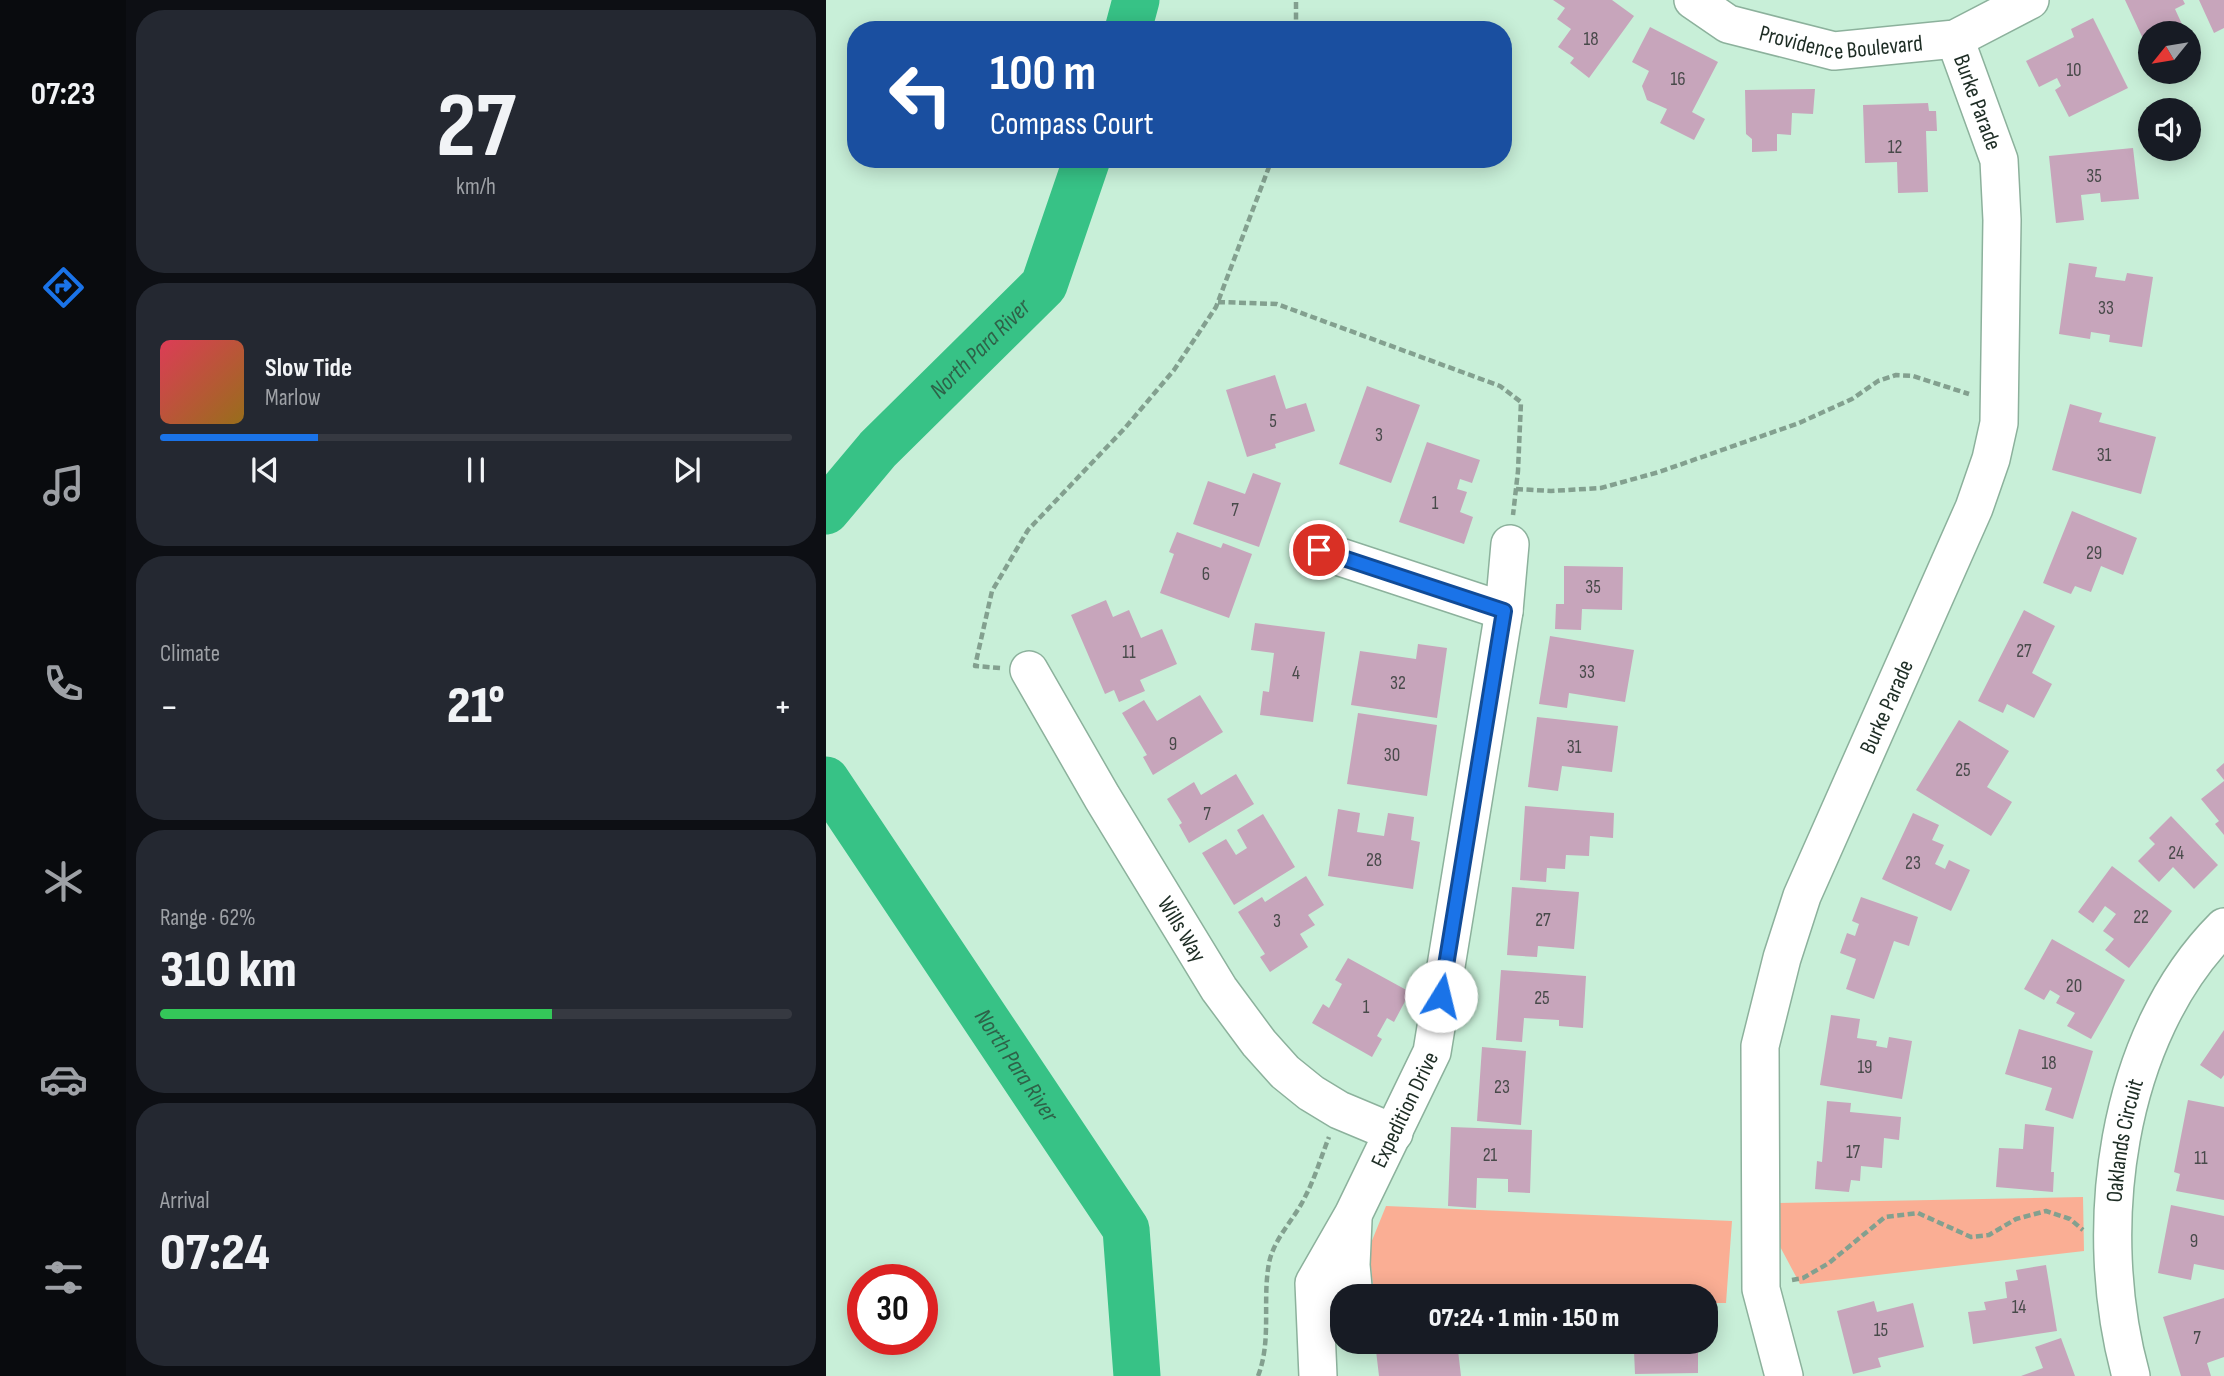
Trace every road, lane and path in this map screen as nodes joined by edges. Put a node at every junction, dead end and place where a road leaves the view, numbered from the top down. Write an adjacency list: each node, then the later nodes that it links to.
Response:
1 (1296, 0): 4 (path)
2 (1693, 0): 5 (street, Providence Boulevard)
3 (2030, 0): 5 (street, Providence Boulevard)
4 (1296, 21)
5 (1955, 39): 8 (street, Burke Parade)
6 (1269, 168): 7 (path)
7 (1218, 302): 9 (path); 13 (path)
8 (1999, 403): 9 (path); 20 (street, Burke Parade)
9 (1516, 489): 10 (path)
10 (1510, 544): 12 (street, Expedition Drive)
11 (1319, 550): 12 (street)
12 (1504, 611): 16 (street, Expedition Drive)
13 (1029, 670): 15 (street, Wills Way)
14 (2224, 927): 18 (street, Oaklands Circuit)
15 (1339, 1110): 16 (street, Wills Way); 23 (path)
16 (1394, 1133): 17 (street, Expedition Drive)
17 (1353, 1215): 19 (street, Expedition Drive); 22 (street, Expedition Drive)
18 (2112, 1242): 20 (path); 25 (street, Oaklands Circuit)
19 (1353, 1284)
20 (1761, 1289): 24 (street, Burke Parade)
21 (1330, 1336): 22 (street, Expedition Drive)
22 (1318, 1364)
23 (1258, 1376)
24 (1784, 1376)
25 (2131, 1376)

